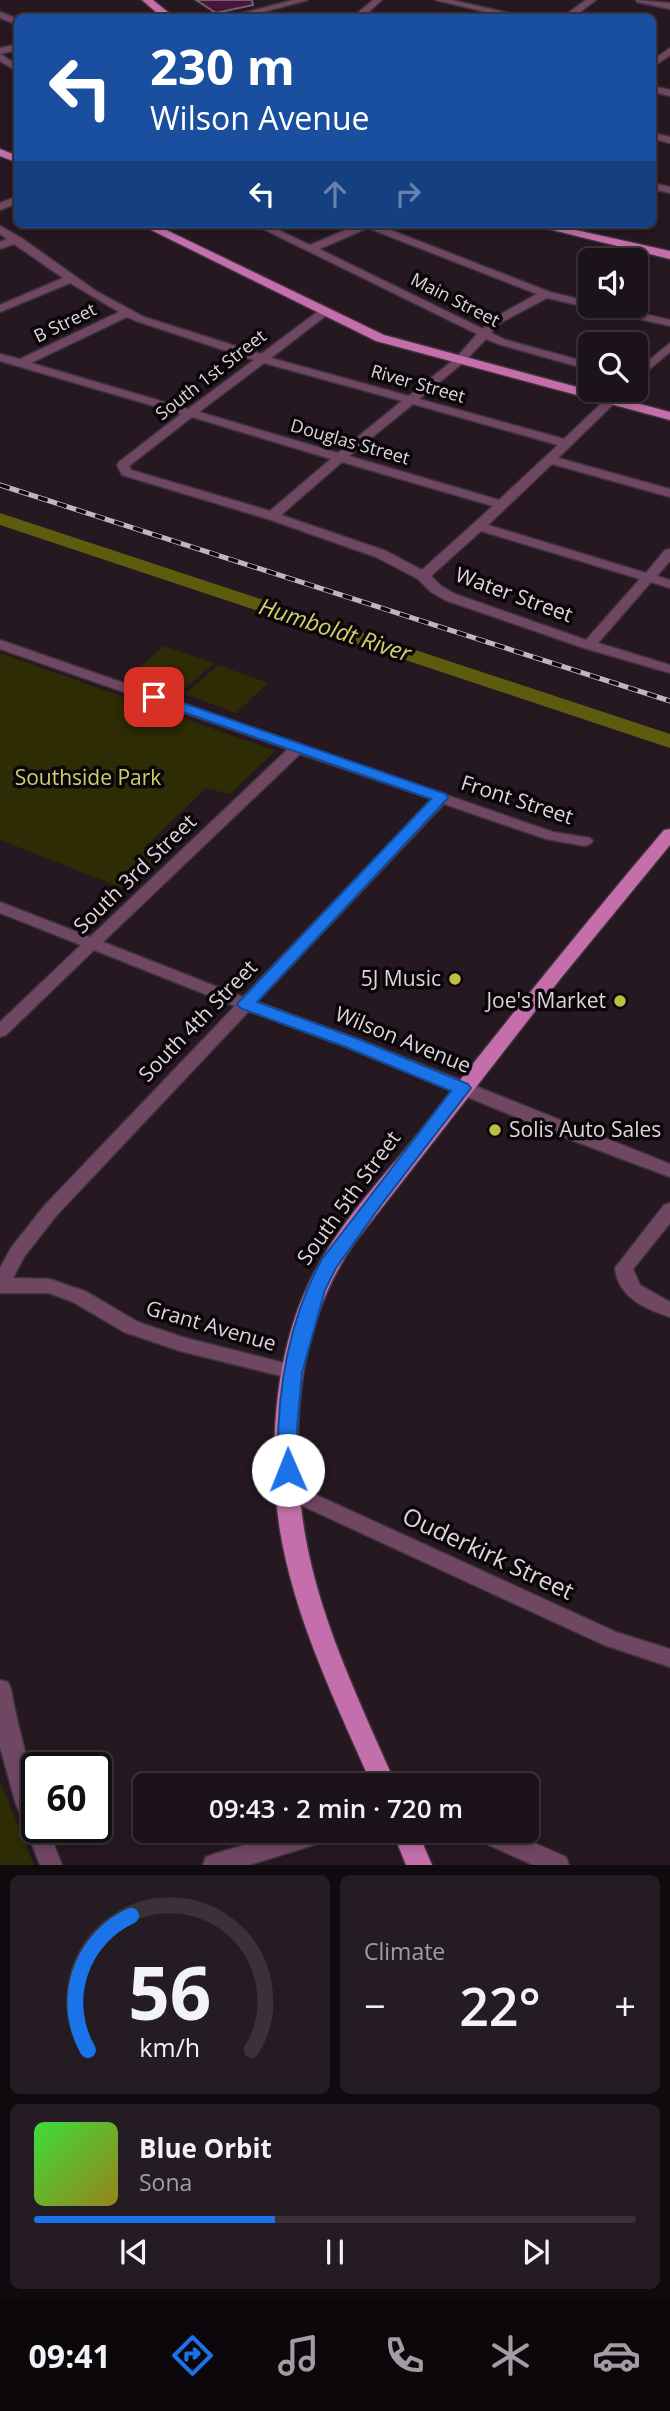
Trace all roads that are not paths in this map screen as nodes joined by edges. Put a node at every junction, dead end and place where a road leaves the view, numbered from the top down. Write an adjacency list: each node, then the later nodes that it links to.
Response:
1 (147, 0): 8 (main road)
2 (303, 0): 9 (street)
3 (378, 0): 10 (street)
4 (439, 0): 11 (street)
5 (592, 0): 12 (street)
6 (640, 0): 7 (street)
7 (670, 6)
8 (165, 14)
9 (245, 14)
10 (361, 14)
11 (507, 14)
12 (571, 14)
13 (0, 54): 14 (street)
14 (14, 66)
15 (153, 228): 29 (main road)
16 (266, 228): 23 (street, Main Street)
17 (357, 228): 23 (street)
18 (376, 228): 26 (street)
19 (552, 228): 24 (main road)
20 (0, 229): 21 (street, River Street)
21 (16, 239): 22 (street); 25 (street, River Street)
22 (0, 246)
23 (310, 249): 33 (street, Main Street)
24 (670, 255)
25 (72, 278): 28 (street); 30 (street, River Street)
26 (546, 294): 27 (street); 33 (street)
27 (578, 302)
28 (0, 309)
29 (324, 312): 36 (street, South 1st Street); 37 (main road)
30 (126, 313): 36 (street, River Street); 38 (street, B Street)
31 (648, 318): 32 (street)
32 (670, 323)
33 (485, 335): 37 (street); 39 (street, Main Street)
34 (670, 347): 40 (street)
35 (0, 358): 38 (street, Douglas Street)
36 (260, 358): 42 (street, River Street); 45 (street, South 1st Street)
37 (461, 359): 41 (main road); 42 (street)
38 (19, 364): 45 (street, Douglas Street)
39 (578, 364)
40 (648, 366)
41 (578, 391)
42 (412, 400): 47 (street, River Street); 48 (street)
43 (610, 402): 47 (street)
44 (619, 402): 46 (main road)
45 (190, 414): 48 (street, Douglas Street); 50 (street, South 1st Street)
46 (670, 416)
47 (565, 443): 49 (street)
48 (341, 457): 52 (street, Douglas Street); 53 (street)
49 (548, 459): 51 (street); 52 (street)
50 (123, 468): 53 (street, Water Street)
51 (670, 493)
52 (501, 505): 54 (street)
53 (272, 516): 56 (street, Water Street)
54 (478, 526): 56 (street); 57 (street)
55 (670, 553): 57 (street)
56 (424, 576): 60 (street, Water Street)
57 (648, 577): 58 (street); 60 (street)
58 (670, 583)
59 (0, 644): 62 (street, Front Street)
60 (589, 645): 61 (street, Water Street)
61 (670, 669)
62 (299, 747): 63 (street, Front Street); 67 (street, South 3rd Street)
63 (441, 798): 65 (street, Front Street); 68 (street, South 4th Street)
64 (670, 834): 70 (main road, South 5th Street)
65 (585, 841)
66 (0, 907): 67 (street, Wilson Avenue)
67 (93, 943): 68 (street, Wilson Avenue); 69 (street, South 3rd Street)
68 (245, 1004): 70 (street, Wilson Avenue); 73 (street, South 4th Street)
69 (0, 1031)
70 (462, 1088): 71 (street, Wilson Avenue); 75 (main road, South 5th Street)
71 (670, 1171)
72 (670, 1210): 74 (street)
73 (0, 1285): 75 (street, Grant Avenue)
74 (670, 1310)
75 (293, 1373): 76 (main road, South 5th Street)
76 (288, 1490): 77 (street, Ouderkirk Street); 79 (main road, South 5th Street)
77 (668, 1651)
78 (0, 1689): 83 (street)
79 (379, 1773)
80 (287, 1843): 84 (street)
81 (410, 1843): 85 (main road)
82 (508, 1843): 86 (street)
83 (51, 1865)
84 (214, 1865)
85 (419, 1865)
86 (558, 1865)

